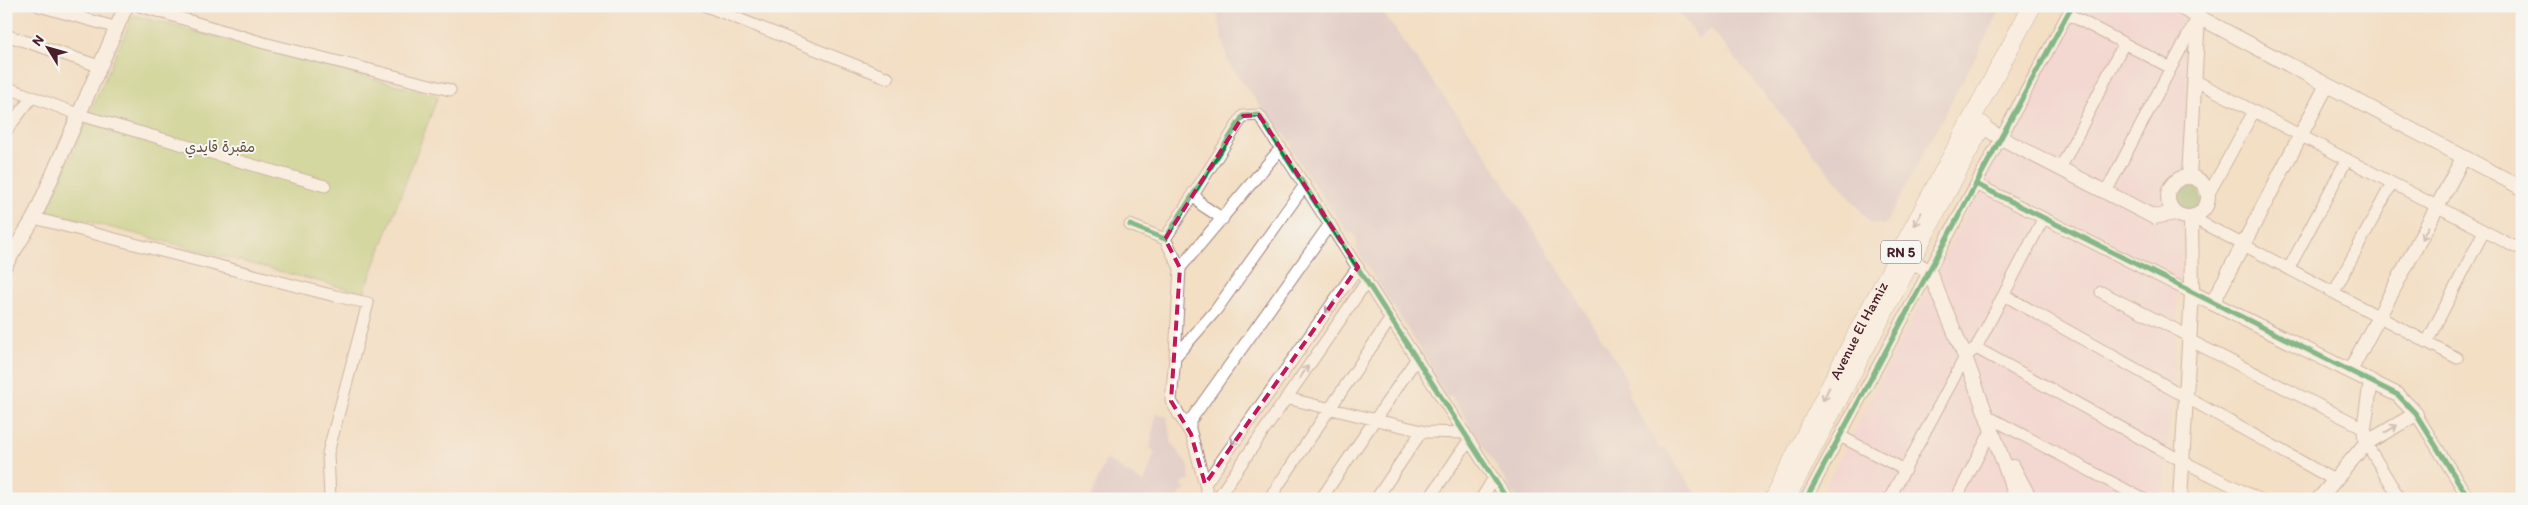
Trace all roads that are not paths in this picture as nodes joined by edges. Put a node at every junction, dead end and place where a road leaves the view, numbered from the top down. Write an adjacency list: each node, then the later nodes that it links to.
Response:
1 (39, 6): 10 (street)
2 (126, 6): 10 (street)
3 (140, 6): 19 (street)
4 (706, 6): 15 (street)
5 (2032, 6): 102 (highway, Avenue El Hamiz / RN 5, one-way to 102)
6 (2045, 6): 23 (highway, RN 5)
7 (2178, 6): 9 (street)
8 (2070, 10): 12 (street); 26 (street)
9 (2198, 17): 14 (street); 16 (street); 17 (street)
10 (118, 28): 13 (street)
11 (6, 35): 13 (street)
12 (2124, 43): 14 (street); 30 (street)
13 (99, 66): 22 (street)
14 (2172, 68): 37 (street)
15 (888, 78)
16 (2194, 80): 21 (street); 31 (street)
17 (2327, 85): 25 (street); 28 (street)
18 (6, 87): 20 (street)
19 (450, 90)
20 (32, 97): 22 (street); 24 (street)
21 (2254, 111): 25 (street); 39 (street)
22 (80, 115): 35 (street); 43 (street)
23 (1982, 126): 26 (street); 52 (highway, RN 5)
24 (6, 131)
25 (2301, 136): 29 (street); 50 (street)
26 (2001, 138): 30 (street); 33 (street)
27 (1281, 148): 34 (street); 38 (street); 44 (street)
28 (2463, 158): 36 (street); 40 (street)
29 (2347, 160): 32 (street); 56 (street)
30 (2060, 169): 37 (street)
31 (2190, 177): 39 (street); 41 (street)
32 (2392, 183): 40 (street); 60 (street)
33 (1976, 184): 45 (street); 57 (street)
34 (1305, 185): 46 (street); 69 (street)
35 (325, 186)
36 (2522, 188)
37 (2106, 192): 41 (street)
38 (1193, 193): 44 (street); 49 (street)
39 (2208, 195): 42 (street)
40 (2438, 208): 48 (street); 64 (street, one-way to 64)
41 (2175, 213): 42 (street)
42 (2191, 217): 50 (street); 61 (street)
43 (34, 218): 53 (street); 93 (street)
44 (1223, 219): 55 (street)
45 (2043, 219): 61 (street); 62 (street)
46 (1330, 224): 54 (street); 82 (street)
47 (1130, 225): 49 (street)
48 (2484, 231): 51 (street); 67 (street)
49 (1165, 239): 55 (street)
50 (2244, 243): 56 (street); 63 (street)
51 (2515, 248)
52 (1910, 260): 57 (street); 91 (highway, RN 5)
53 (6, 264)
54 (1358, 267): 58 (street); 90 (street, one-way to 90)
55 (1180, 268): 69 (street)
56 (2289, 268): 60 (street)
57 (1929, 271): 68 (street); 84 (street)
58 (1367, 281): 65 (street); 74 (street, one-way to 58)
59 (2101, 292): 66 (street)
60 (2334, 292): 64 (street)
61 (2192, 293): 63 (street); 66 (street)
62 (2004, 296): 68 (street); 75 (street)
63 (2212, 302): 72 (street)
64 (2380, 317): 67 (street); 72 (street)
65 (1391, 318): 70 (street); 76 (street)
66 (2189, 338): 75 (street); 80 (street)
67 (2427, 342): 71 (street)
68 (1970, 353): 79 (street); 86 (street); 87 (street)
69 (1175, 358): 82 (street)
70 (1417, 358): 78 (street); 83 (street)
71 (2457, 358)
72 (2350, 371): 73 (street)
73 (2371, 382): 77 (street); 80 (street)
74 (1286, 398): 76 (street); 95 (street)
75 (2186, 398): 86 (street); 89 (street)
76 (1330, 408): 78 (street); 96 (street)
77 (2416, 414): 85 (street, one-way to 77); 112 (street)
78 (1375, 419): 81 (street); 97 (street)
79 (1989, 422): 105 (street); 106 (street); 107 (street); 108 (street)
80 (2364, 428): 85 (street)
81 (1422, 431): 83 (street); 98 (street)
82 (1191, 434): 90 (street)
83 (1467, 436): 88 (street); 99 (street)
84 (1840, 436): 87 (street); 103 (street)
85 (2366, 444): 89 (street); 111 (street)
86 (2182, 461): 109 (street); 110 (street)
87 (1905, 470): 104 (street)
88 (1494, 478): 100 (street); 101 (street)
89 (2334, 480): 92 (street)
90 (1205, 484): 94 (street)
91 (1793, 497)
92 (2322, 497)
93 (330, 499)
94 (1209, 499)
95 (1218, 499)
96 (1269, 499)
97 (1322, 499)
98 (1376, 499)
99 (1429, 499)
100 (1480, 499)
101 (1507, 499)
102 (1772, 499)
103 (1806, 499)
104 (1889, 499)
105 (1956, 499)
106 (2017, 499)
107 (2030, 499)
108 (2143, 499)
109 (2180, 499)
110 (2259, 499)
111 (2400, 499)
112 (2468, 499)

